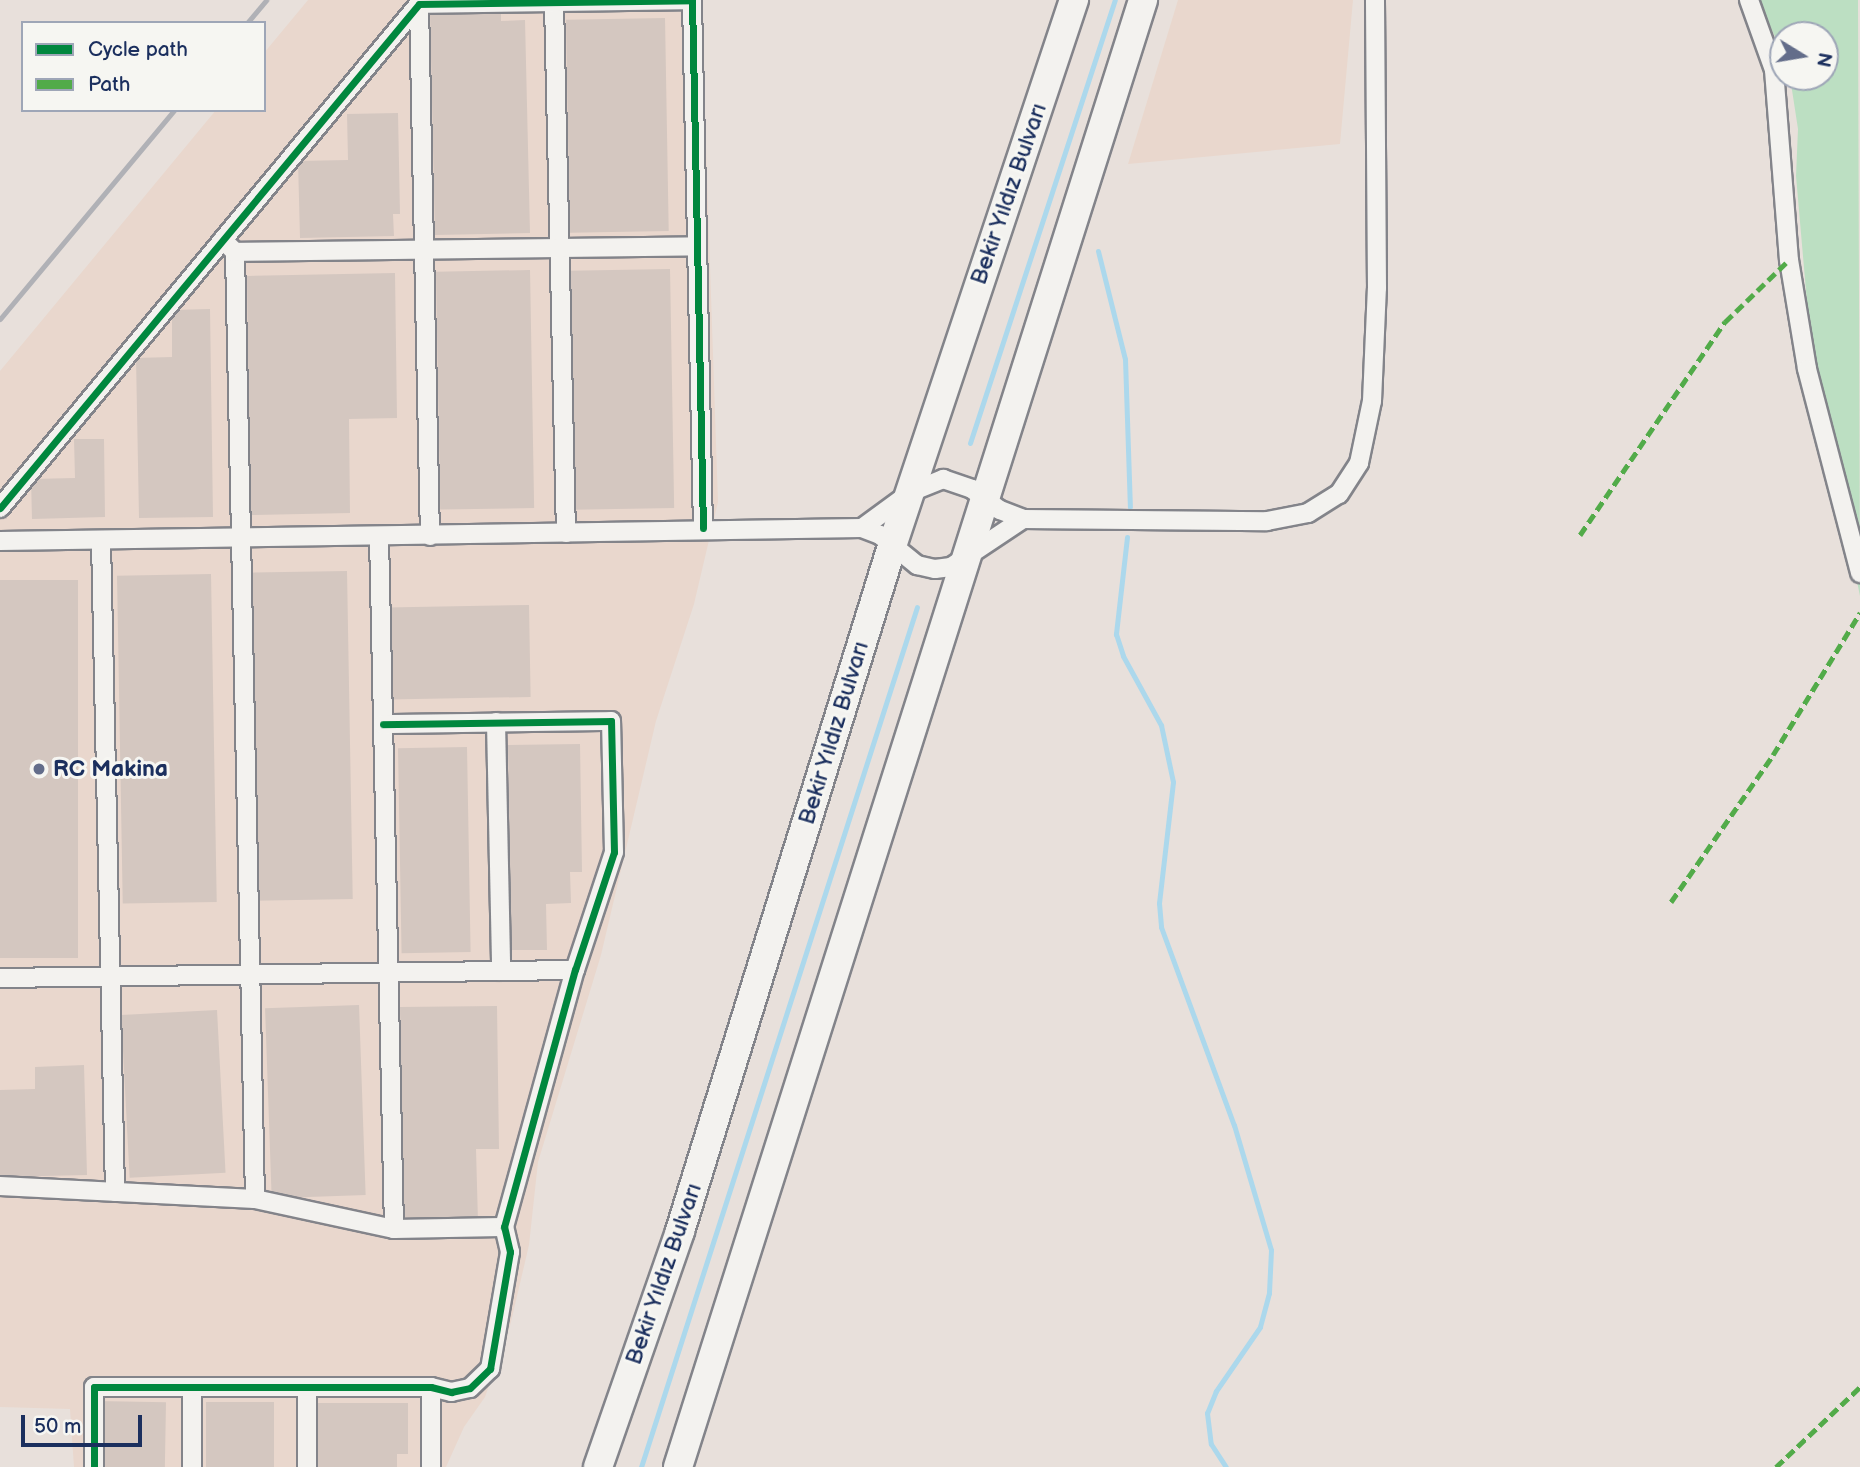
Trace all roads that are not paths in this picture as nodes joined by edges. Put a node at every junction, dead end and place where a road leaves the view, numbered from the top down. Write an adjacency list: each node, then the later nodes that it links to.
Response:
1 (1073, 0): 11 (main road, Bekir Yıldız Bulvarı)
2 (1143, 0): 12 (main road)
3 (1375, 0): 14 (street)
4 (1749, 0): 25 (street)
5 (555, 2): 6 (street); 8 (street); 9 (street)
6 (419, 4): 7 (street); 10 (street)
7 (229, 246): 10 (street); 13 (street); 20 (street)
8 (697, 246): 9 (street); 15 (street)
9 (560, 248): 10 (street); 17 (street)
10 (424, 250): 19 (street)
11 (911, 492): 12 (street); 16 (street); 23 (main road, Bekir Yıldız Bulvarı)
12 (985, 497): 14 (street); 24 (main road)
13 (0, 508)
14 (1023, 519): 24 (street)
15 (703, 528): 16 (street); 17 (street)
16 (862, 528): 23 (street)
17 (566, 533): 19 (street)
18 (379, 536): 19 (street); 20 (street); 27 (street)
19 (430, 536)
20 (241, 538): 21 (street); 31 (street)
21 (101, 540): 22 (street); 32 (street)
22 (0, 541)
23 (892, 546): 24 (street); 46 (main road, Bekir Yıldız Bulvarı)
24 (966, 556): 47 (main road)
25 (1860, 573)
26 (496, 722): 27 (street); 28 (street); 29 (street)
27 (383, 724): 30 (street)
28 (575, 970): 29 (street); 37 (street)
29 (501, 971): 30 (street)
30 (389, 972): 31 (street); 38 (street)
31 (250, 974): 32 (street); 36 (street)
32 (110, 976): 33 (street); 35 (street)
33 (0, 978)
34 (0, 1186): 35 (street)
35 (114, 1192): 36 (street)
36 (255, 1199): 38 (street)
37 (504, 1227): 38 (street); 41 (street)
38 (394, 1229)
39 (192, 1387): 40 (street); 42 (street); 43 (street)
40 (307, 1387): 41 (street); 44 (street)
41 (431, 1387): 45 (street)
42 (94, 1467)
43 (192, 1467)
44 (307, 1467)
45 (431, 1467)
46 (598, 1467)
47 (678, 1467)

